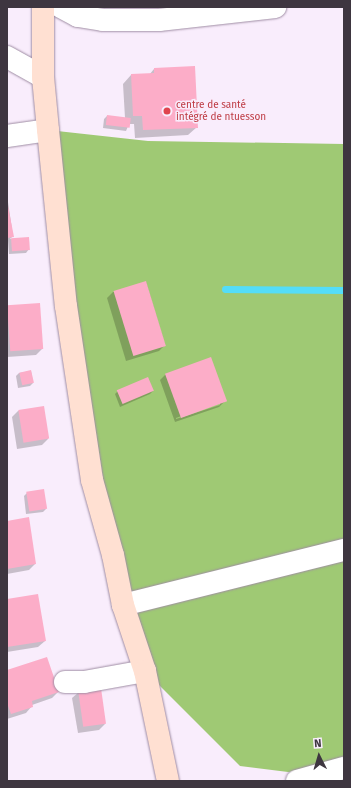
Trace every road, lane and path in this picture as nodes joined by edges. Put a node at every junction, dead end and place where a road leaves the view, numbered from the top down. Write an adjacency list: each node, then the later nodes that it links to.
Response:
1 (43, 7): 5 (street)
2 (61, 7): 3 (street)
3 (275, 7)
4 (7, 57): 5 (street)
5 (43, 78): 6 (street)
6 (48, 130): 7 (street); 9 (street)
7 (7, 136)
8 (344, 550): 9 (street)
9 (123, 605): 10 (street)
10 (145, 671): 11 (street); 13 (street)
11 (65, 682)
12 (344, 768): 14 (street)
13 (168, 781)
14 (297, 781)

